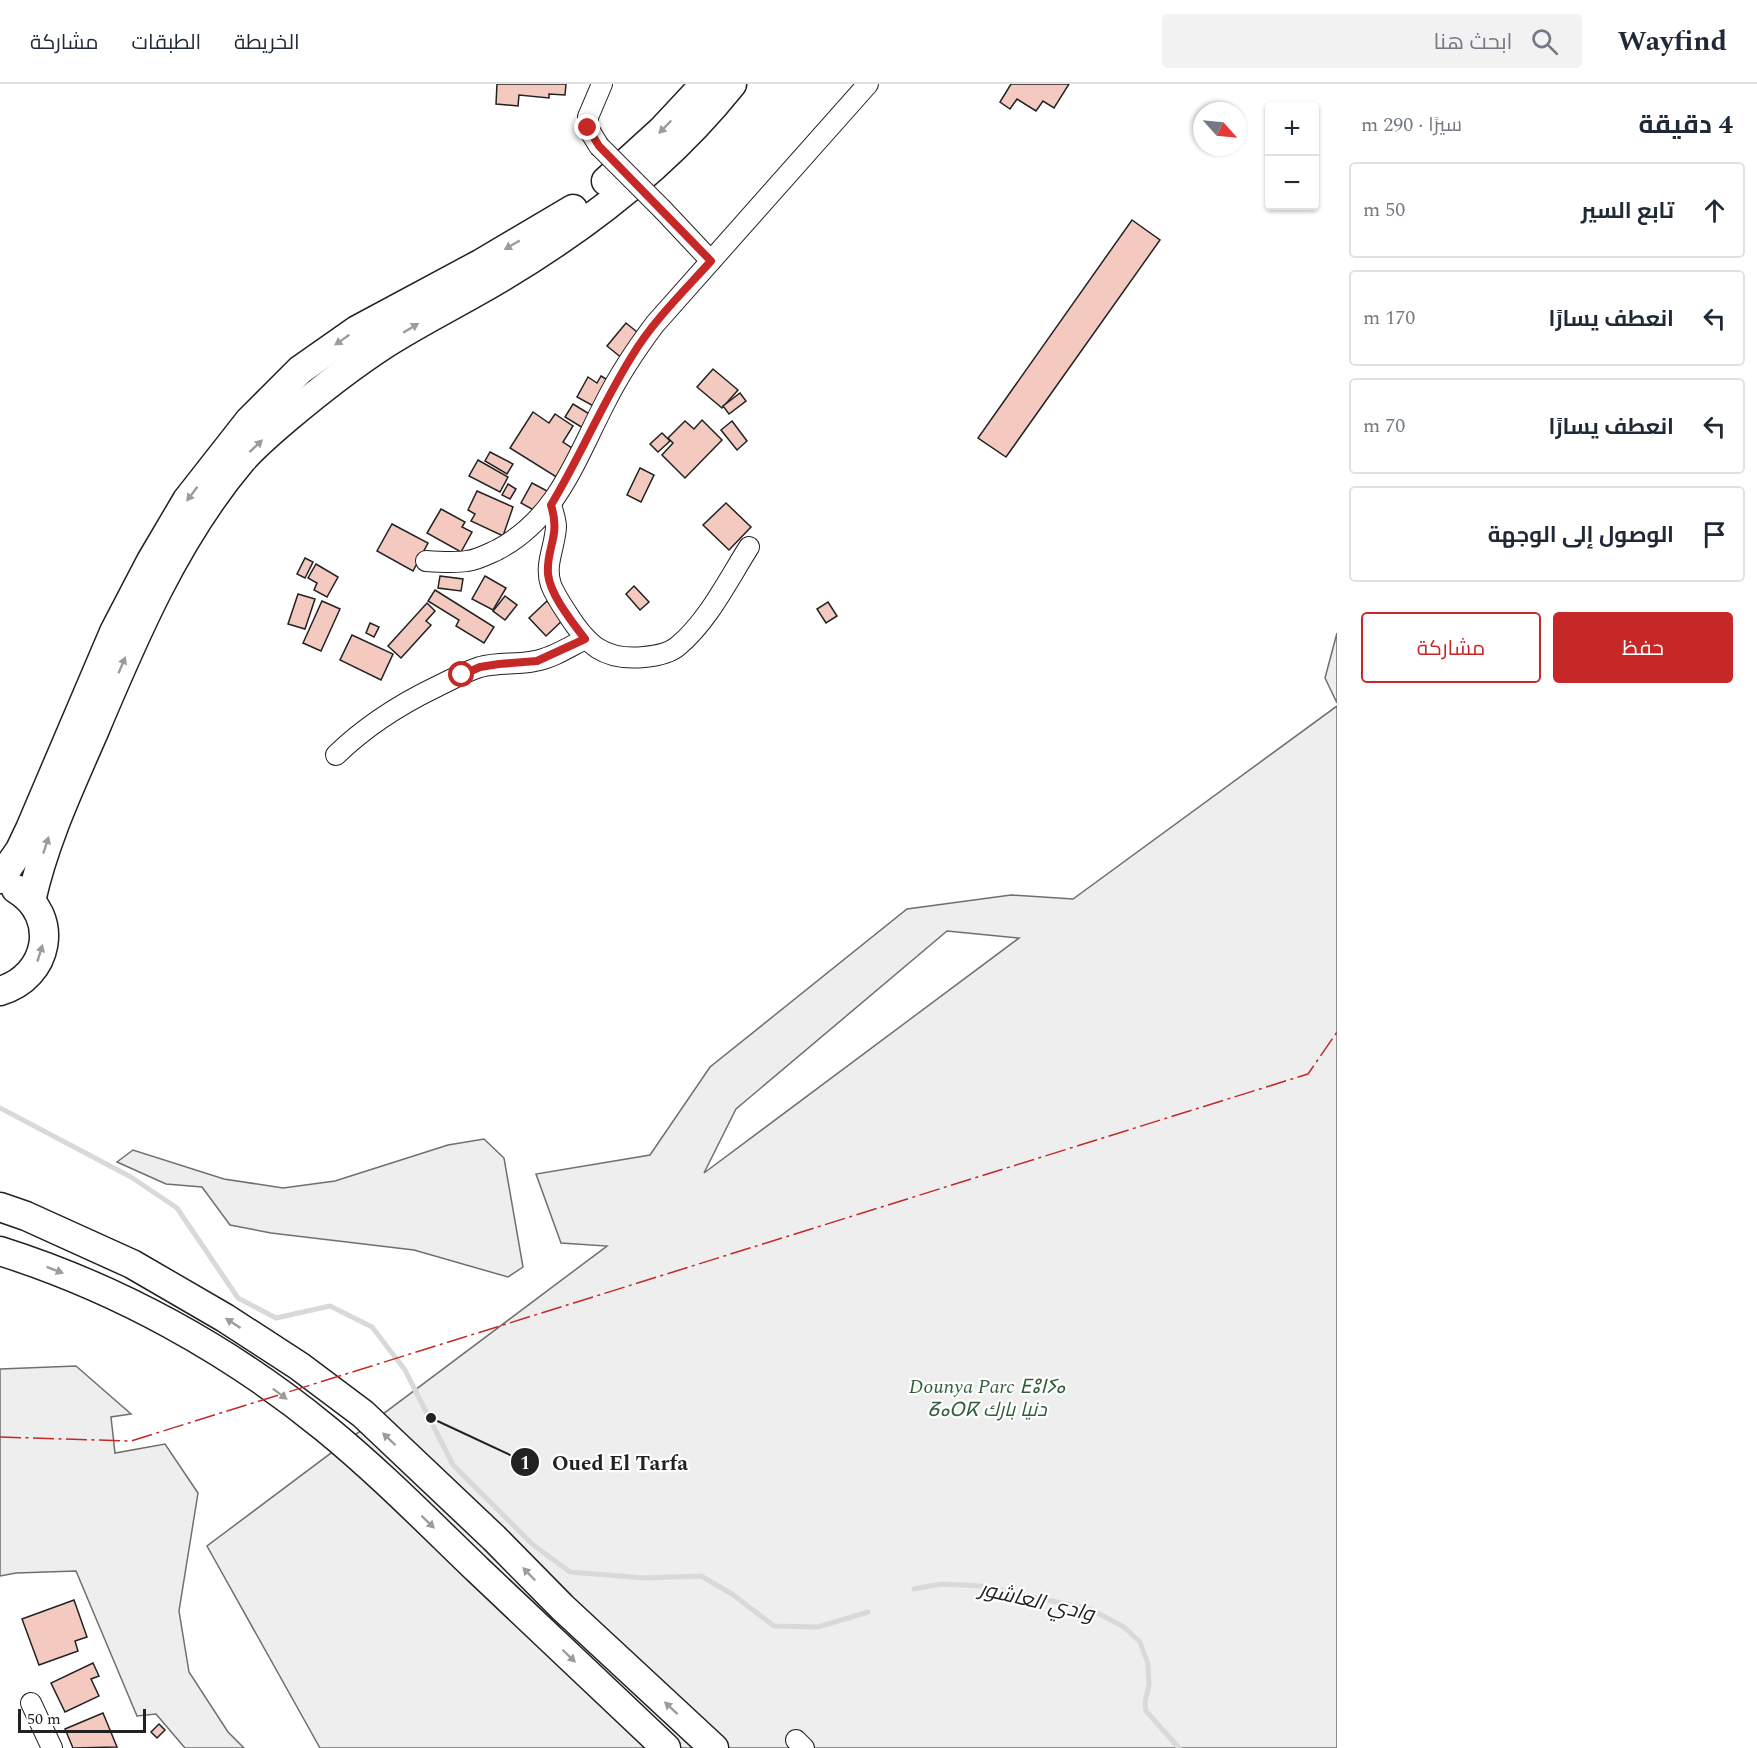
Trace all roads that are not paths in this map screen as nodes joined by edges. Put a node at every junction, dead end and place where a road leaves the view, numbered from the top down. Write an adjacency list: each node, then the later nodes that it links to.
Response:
1 (602, 84): 5 (street, bridge)
2 (705, 84): 11 (highway, one-way to 11)
3 (732, 84): 12 (highway, one-way to 3)
4 (868, 84): 5 (street)
5 (711, 261): 6 (street)
6 (551, 505): 8 (street); 9 (street)
7 (749, 547): 9 (street)
8 (426, 561)
9 (585, 639): 10 (street)
10 (336, 754)
11 (0, 881): 12 (highway)
12 (31, 901): 13 (highway, one-way to 12)
13 (0, 991)
14 (0, 1194): 16 (highway)
15 (0, 1207): 16 (highway)
16 (26, 1216): 21 (highway, one-way to 16)
17 (0, 1251): 20 (highway, one-way to 20)
18 (31, 1703): 19 (street)
19 (52, 1748)
20 (666, 1748)
21 (714, 1748)

